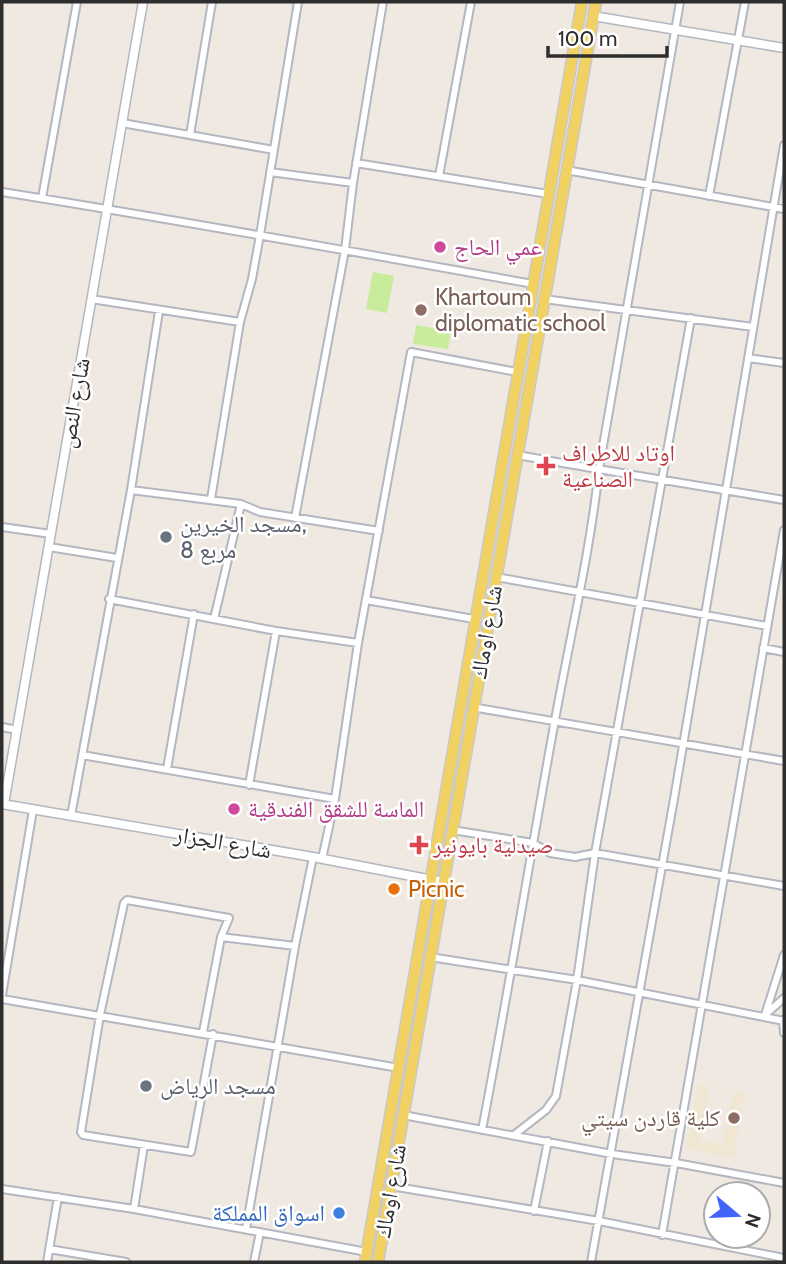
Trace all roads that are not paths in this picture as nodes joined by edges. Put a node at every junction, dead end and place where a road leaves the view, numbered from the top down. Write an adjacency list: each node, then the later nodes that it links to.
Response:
1 (77, 2): 28 (street)
2 (143, 2): 15 (street, شارع النص)
3 (212, 2): 16 (street)
4 (298, 2): 18 (street)
5 (383, 2): 19 (street)
6 (471, 2): 22 (street)
7 (582, 2): 26 (main road, شارع اوماك)
8 (596, 2): 11 (main road, شارع اوماك)
9 (680, 2): 12 (street)
10 (745, 2): 13 (street)
11 (593, 16): 12 (street); 20 (main road, شارع اوماك)
12 (674, 31): 13 (street); 24 (street)
13 (738, 40): 14 (street); 27 (street)
14 (784, 48)
15 (122, 123): 16 (street); 30 (street, شارع النص)
16 (190, 135): 18 (street)
17 (784, 145): 29 (street)
18 (274, 150): 21 (street)
19 (356, 163): 22 (street); 23 (street)
20 (566, 170): 24 (street); 36 (main road, شارع اوماك)
21 (270, 172): 23 (street); 32 (street)
22 (439, 176): 26 (street)
23 (353, 183): 33 (street)
24 (648, 186): 27 (street); 38 (street)
25 (2, 192): 28 (street)
26 (548, 194): 34 (main road, شارع اوماك)
27 (709, 196): 29 (street)
28 (42, 198): 30 (street)
29 (774, 207): 31 (street); 41 (street)
30 (107, 209): 32 (street); 35 (street, شارع النص)
31 (784, 209)
32 (260, 235): 33 (street); 40 (street)
33 (345, 250): 34 (street); 53 (street)
34 (533, 284): 44 (main road, شارع اوماك)
35 (92, 299): 37 (street); 57 (street, شارع النص)
36 (544, 299): 38 (street); 45 (main road, شارع اوماك)
37 (159, 311): 40 (street); 48 (street)
38 (626, 311): 39 (street); 46 (street)
39 (691, 318): 41 (street); 47 (street)
40 (240, 322): 50 (street)
41 (754, 327): 42 (street)
42 (748, 358): 43 (street); 49 (street)
43 (784, 363)
44 (517, 372): 56 (street); 68 (main road, شارع اوماك)
45 (517, 455): 46 (street); 60 (main road, شارع اوماك)
46 (599, 469): 47 (street); 61 (street)
47 (664, 479): 49 (street); 64 (street)
48 (131, 489): 50 (street); 59 (street)
49 (726, 490): 51 (street); 66 (street)
50 (211, 499): 52 (street)
51 (784, 500)
52 (241, 504): 53 (street); 67 (street)
53 (295, 518): 56 (street)
54 (2, 527): 57 (street)
55 (784, 530): 69 (street)
56 (379, 531): 63 (street)
57 (51, 534): 58 (street, شارع النص)
58 (49, 547): 59 (street); 77 (street, شارع النص)
59 (117, 558): 62 (street)
60 (496, 578): 61 (street); 74 (main road, شارع اوماك)
61 (578, 592): 64 (street); 75 (street)
62 (109, 599): 65 (street); 81 (street)
63 (366, 600): 68 (street); 71 (street)
64 (639, 603): 66 (street); 78 (street)
65 (194, 614): 67 (street); 83 (street)
66 (705, 614): 69 (street); 79 (street)
67 (215, 619): 70 (street)
68 (474, 619): 95 (main road, شارع اوماك)
69 (767, 626): 72 (street)
70 (276, 631): 71 (street); 84 (street)
71 (358, 643): 85 (street)
72 (763, 648): 73 (street); 80 (street)
73 (784, 652)
74 (472, 707): 75 (street); 89 (main road, شارع اوماك)
75 (554, 721): 78 (street); 90 (street)
76 (2, 727): 77 (street)
77 (17, 730): 86 (street, شارع النص)
78 (617, 731): 79 (street); 91 (street)
79 (683, 743): 80 (street); 93 (street)
80 (744, 754): 82 (street); 94 (street)
81 (82, 755): 83 (street); 88 (street)
82 (784, 761)
83 (167, 769): 84 (street)
84 (249, 785): 85 (street)
85 (335, 799): 92 (street)
86 (3, 804): 87 (street, شارع الجزار)
87 (33, 810): 88 (street, شارع الجزار); 105 (street)
88 (71, 816): 92 (street, شارع الجزار)
89 (452, 830): 90 (street); 96 (main road, شارع اوماك)
90 (533, 843): 91 (street); 102 (street)
91 (595, 853): 93 (street); 103 (street)
92 (318, 858): 95 (street, شارع الجزار); 99 (street)
93 (661, 866): 94 (street); 104 (street)
94 (725, 876): 97 (street); 107 (street)
95 (431, 880): 96 (street, شارع الجزار); 115 (main road, شارع اوماك)
96 (443, 882): 101 (main road, شارع اوماك)
97 (784, 886)
98 (222, 937): 99 (street); 108 (street); 111 (street)
99 (295, 946): 114 (street)
100 (784, 955): 109 (street)
101 (430, 957): 102 (street); 116 (main road, شارع اوماك)
102 (513, 970): 103 (street); 117 (street)
103 (577, 980): 104 (street); 118 (street)
104 (639, 992): 107 (street); 121 (street)
105 (2, 997): 108 (street)
106 (784, 998): 109 (street)
107 (701, 1005): 109 (street); 122 (street)
108 (100, 1015): 111 (street); 120 (street)
109 (765, 1015): 110 (street)
110 (784, 1021): 113 (street)
111 (203, 1032): 112 (street)
112 (213, 1034): 114 (street); 120 (street)
113 (784, 1034)
114 (278, 1046): 115 (street); 130 (street)
115 (399, 1068): 134 (main road, شارع اوماك)
116 (403, 1115): 117 (street); 124 (main road, شارع اوماك)
117 (482, 1130): 118 (street)
118 (514, 1135): 119 (street)
119 (548, 1141): 121 (street); 128 (street)
120 (144, 1145): 127 (street)
121 (612, 1154): 122 (street); 129 (street)
122 (676, 1163): 123 (street); 132 (street)
123 (784, 1183)
124 (391, 1186): 128 (street); 140 (main road, شارع اوماك)
125 (2, 1189): 126 (street)
126 (58, 1197): 127 (street); 133 (street)
127 (134, 1209): 130 (street)
128 (534, 1211): 129 (street)
129 (599, 1221): 132 (street); 141 (street)
130 (246, 1229): 131 (street)
131 (260, 1232): 134 (street); 139 (street)
132 (662, 1235): 136 (street)
133 (49, 1249): 137 (street); 138 (street)
134 (365, 1257)
135 (784, 1258): 136 (street)
136 (771, 1259)
137 (47, 1262)
138 (126, 1262)
139 (254, 1262)
140 (377, 1262)
141 (592, 1262)

